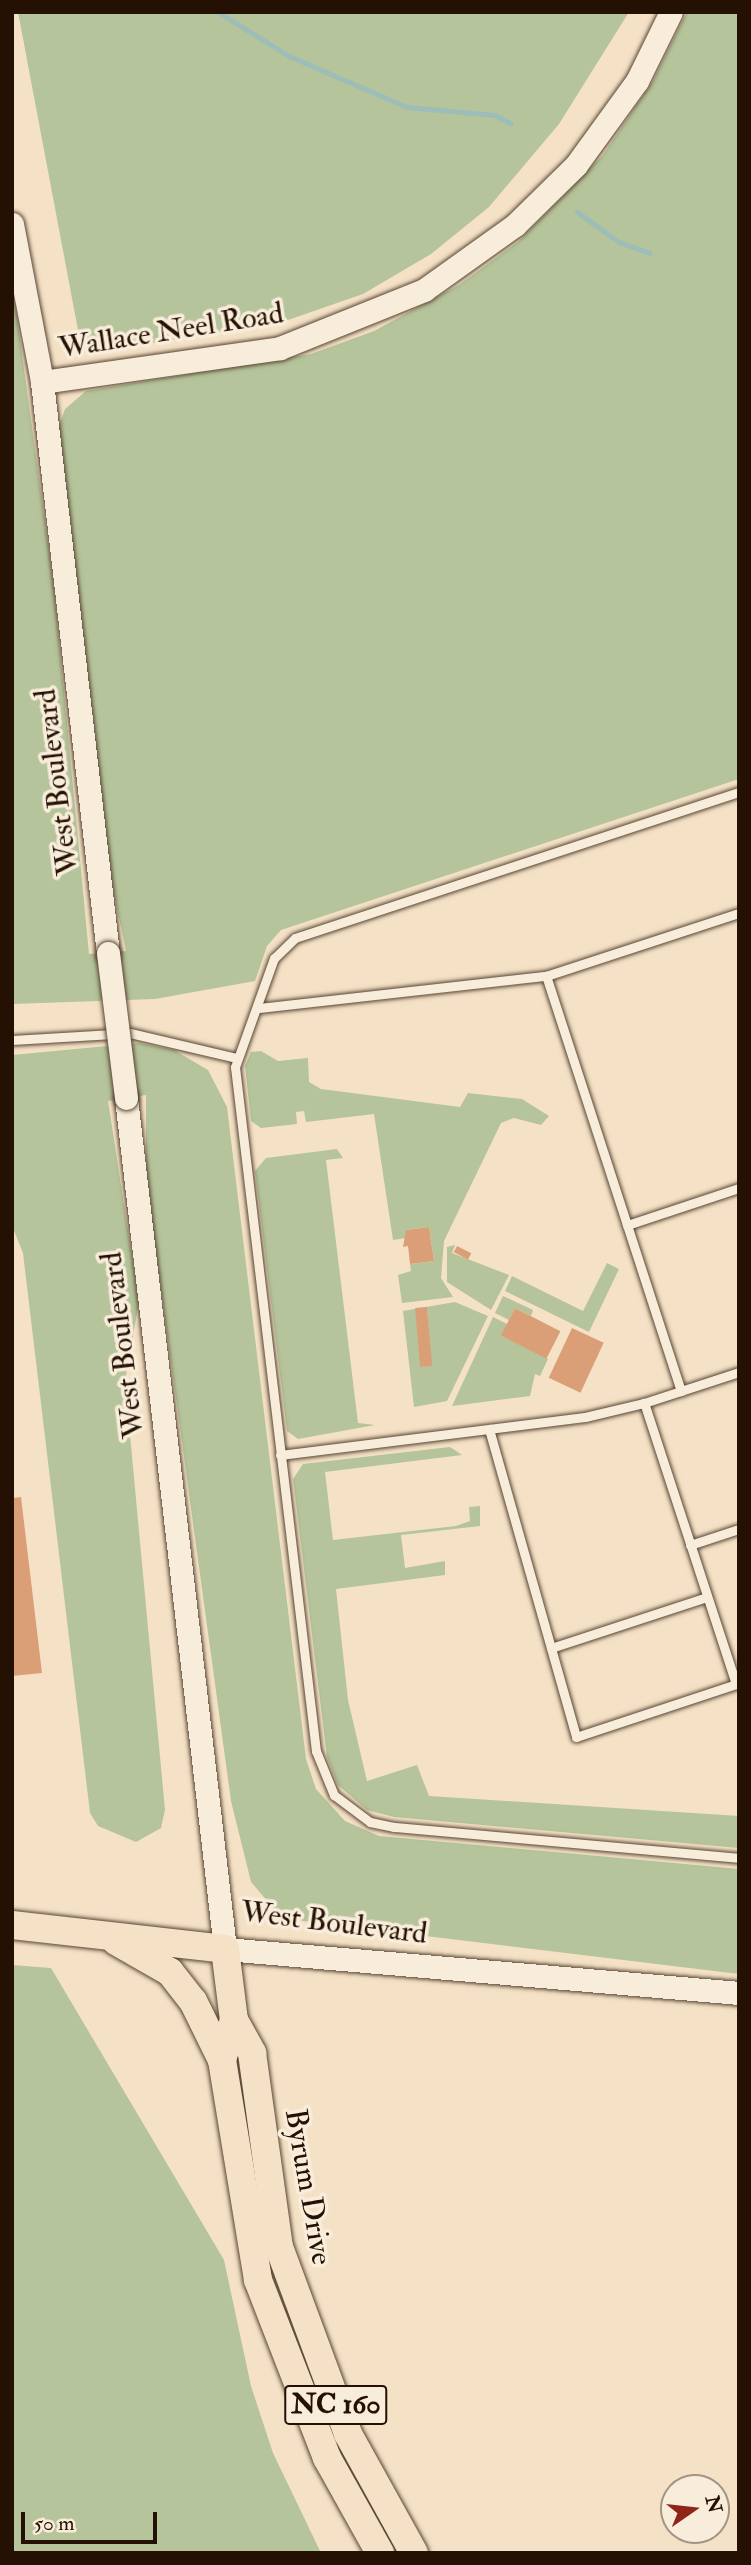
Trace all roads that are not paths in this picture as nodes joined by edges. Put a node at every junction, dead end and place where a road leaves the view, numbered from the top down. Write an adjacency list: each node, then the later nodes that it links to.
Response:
1 (671, 12): 3 (street, Wallace Neel Road)
2 (12, 224): 3 (street, West Boulevard)
3 (42, 382): 25 (street, West Boulevard, bridge)
4 (739, 792): 7 (lane)
5 (739, 913): 6 (lane)
6 (546, 976): 7 (lane); 11 (lane)
7 (259, 1008): 9 (lane)
8 (12, 1040): 9 (lane)
9 (237, 1058): 16 (lane)
10 (739, 1188): 11 (lane)
11 (627, 1225): 13 (lane)
12 (739, 1372): 13 (lane)
13 (681, 1391): 14 (lane)
14 (644, 1403): 15 (lane); 18 (lane)
15 (489, 1429): 16 (lane); 20 (lane)
16 (280, 1455): 22 (lane)
17 (739, 1529): 18 (lane)
18 (690, 1545): 19 (lane)
19 (707, 1597): 20 (lane); 21 (lane)
20 (551, 1648): 21 (lane)
21 (737, 1684)
22 (739, 1858)
23 (12, 1925): 24 (main road)
24 (108, 1936): 25 (main road); 28 (main road)
25 (225, 1949): 26 (street, West Boulevard); 27 (main road, Byrum Drive / NC 160)
26 (739, 1993)
27 (234, 2020): 28 (main road, Byrum Drive / NC 160); 30 (main road, Byrum Drive / NC 160)
28 (222, 2060): 29 (main road, Byrum Drive / NC 160)
29 (380, 2553)
30 (414, 2553)

